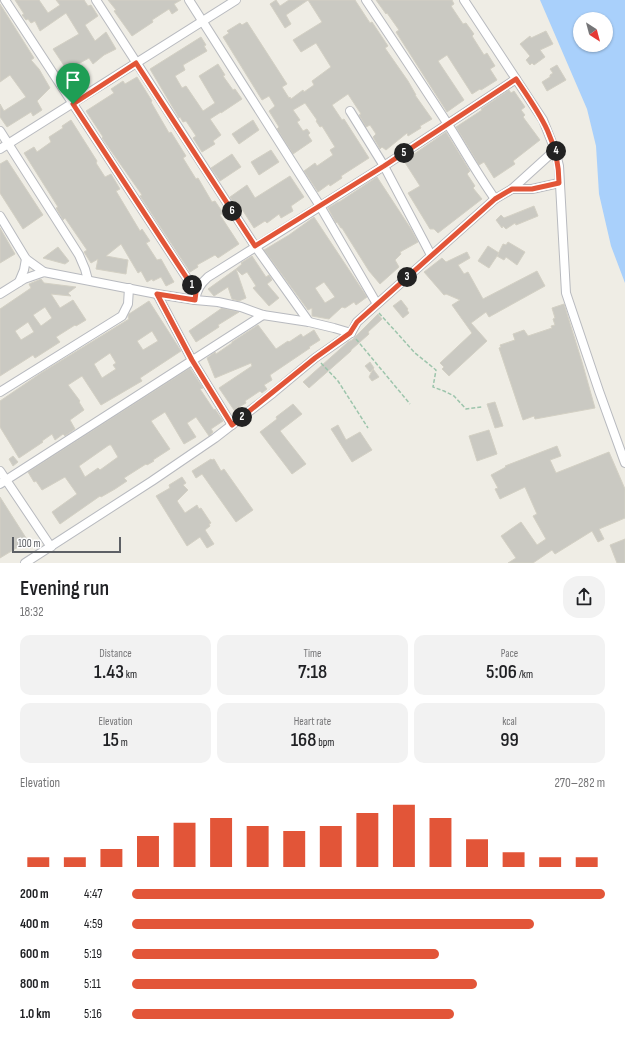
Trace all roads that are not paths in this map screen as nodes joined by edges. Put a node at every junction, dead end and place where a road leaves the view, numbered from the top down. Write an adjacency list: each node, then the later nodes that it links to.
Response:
1 (5, 0): 10 (street)
2 (96, 0): 8 (street)
3 (189, 0): 7 (street)
4 (236, 0): 7 (street)
5 (366, 0): 12 (street)
6 (464, 0): 9 (street)
7 (203, 21): 8 (street); 21 (street)
8 (136, 63): 10 (street); 23 (street)
9 (516, 79): 12 (street); 16 (street)
10 (73, 104): 14 (street); 32 (street)
11 (350, 111): 17 (street)
12 (448, 124): 17 (street); 20 (street)
13 (0, 131): 14 (street)
14 (8, 144): 15 (street); 27 (street)
15 (0, 149)
16 (555, 150): 18 (street); 19 (street)
17 (384, 166): 21 (street); 24 (street)
18 (559, 183): 19 (street); 40 (street)
19 (512, 189): 20 (street)
20 (495, 199): 24 (street)
21 (320, 206): 23 (street); 33 (street)
22 (0, 216): 25 (street)
23 (255, 246): 32 (street); 35 (street)
24 (431, 255): 33 (street)
25 (26, 259): 26 (street); 28 (street)
26 (44, 272): 27 (street); 28 (street)
27 (88, 280): 29 (street)
28 (19, 282): 30 (street)
29 (129, 288): 31 (street); 38 (street)
30 (0, 294)
31 (157, 294): 32 (street); 37 (street)
32 (196, 296): 34 (street)
33 (375, 306): 36 (street)
34 (263, 315): 35 (street); 37 (street)
35 (309, 322): 36 (street)
36 (350, 333): 39 (street)
37 (192, 360): 39 (street); 42 (street)
38 (0, 392)
39 (232, 425): 43 (street)
40 (625, 463)
41 (0, 471): 42 (street)
42 (4, 482): 43 (street)
43 (51, 547): 44 (street)
44 (25, 563)

